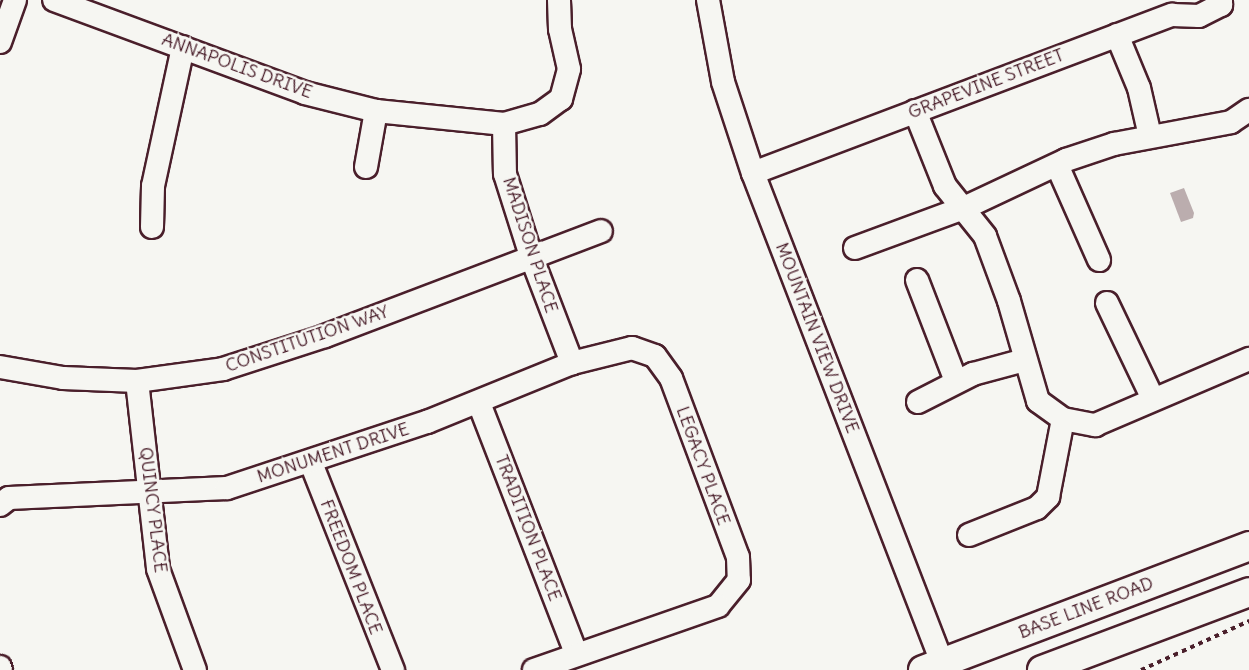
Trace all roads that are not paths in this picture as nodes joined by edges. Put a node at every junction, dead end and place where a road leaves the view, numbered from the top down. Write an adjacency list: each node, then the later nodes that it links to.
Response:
1 (15, 0): 7 (street)
2 (54, 0): 8 (street, ANNAPOLIS DRIVE)
3 (559, 0): 12 (street, ANNAPOLIS DRIVE)
4 (708, 0): 16 (street, MOUNTAIN VIEW DRIVE)
5 (1221, 3): 6 (street, GRAPEVINE STREET)
6 (1117, 35): 10 (street, GRAPEVINE STREET); 13 (street)
7 (0, 42)
8 (183, 46): 9 (street, ANNAPOLIS DRIVE); 18 (street)
9 (376, 111): 12 (street, ANNAPOLIS DRIVE); 15 (street)
10 (915, 111): 16 (street, GRAPEVINE STREET); 17 (street)
11 (1249, 111): 13 (street)
12 (504, 124): 21 (street, MADISON PLACE)
13 (1150, 136): 14 (street)
14 (1057, 165): 17 (street); 22 (street)
15 (366, 167)
16 (753, 172): 43 (street, MOUNTAIN VIEW DRIVE)
17 (963, 208): 20 (street); 27 (street)
18 (152, 227)
19 (601, 231): 21 (street, CONSTITUTION WAY)
20 (855, 248)
21 (531, 256): 28 (street, MADISON PLACE); 30 (street, CONSTITUTION WAY)
22 (1099, 260)
23 (917, 280): 31 (street)
24 (1107, 303): 32 (street)
25 (655, 356): 28 (street, MONUMENT DRIVE); 42 (street, LEGACY PLACE)
26 (1249, 359): 32 (street)
27 (1025, 360): 31 (street); 35 (street)
28 (572, 363): 34 (street, MONUMENT DRIVE)
29 (0, 367): 30 (street, CONSTITUTION WAY)
30 (137, 381): 37 (street, QUINCY PLACE)
31 (956, 381): 33 (street)
32 (1153, 399): 35 (street)
33 (918, 402)
34 (479, 403): 36 (street, MONUMENT DRIVE); 42 (street, TRADITION PLACE)
35 (1063, 419): 39 (street)
36 (311, 463): 37 (street, MONUMENT DRIVE); 45 (street, FREEDOM PLACE)
37 (151, 492): 38 (street, MONUMENT DRIVE); 44 (street, QUINCY PLACE)
38 (0, 505)
39 (969, 535)
40 (1249, 546): 43 (main road, BASE LINE ROAD)
41 (1249, 592): 47 (main road)
42 (576, 653): 46 (street)
43 (937, 668)
44 (195, 670)
45 (393, 670)
46 (534, 670)
47 (1042, 670)

